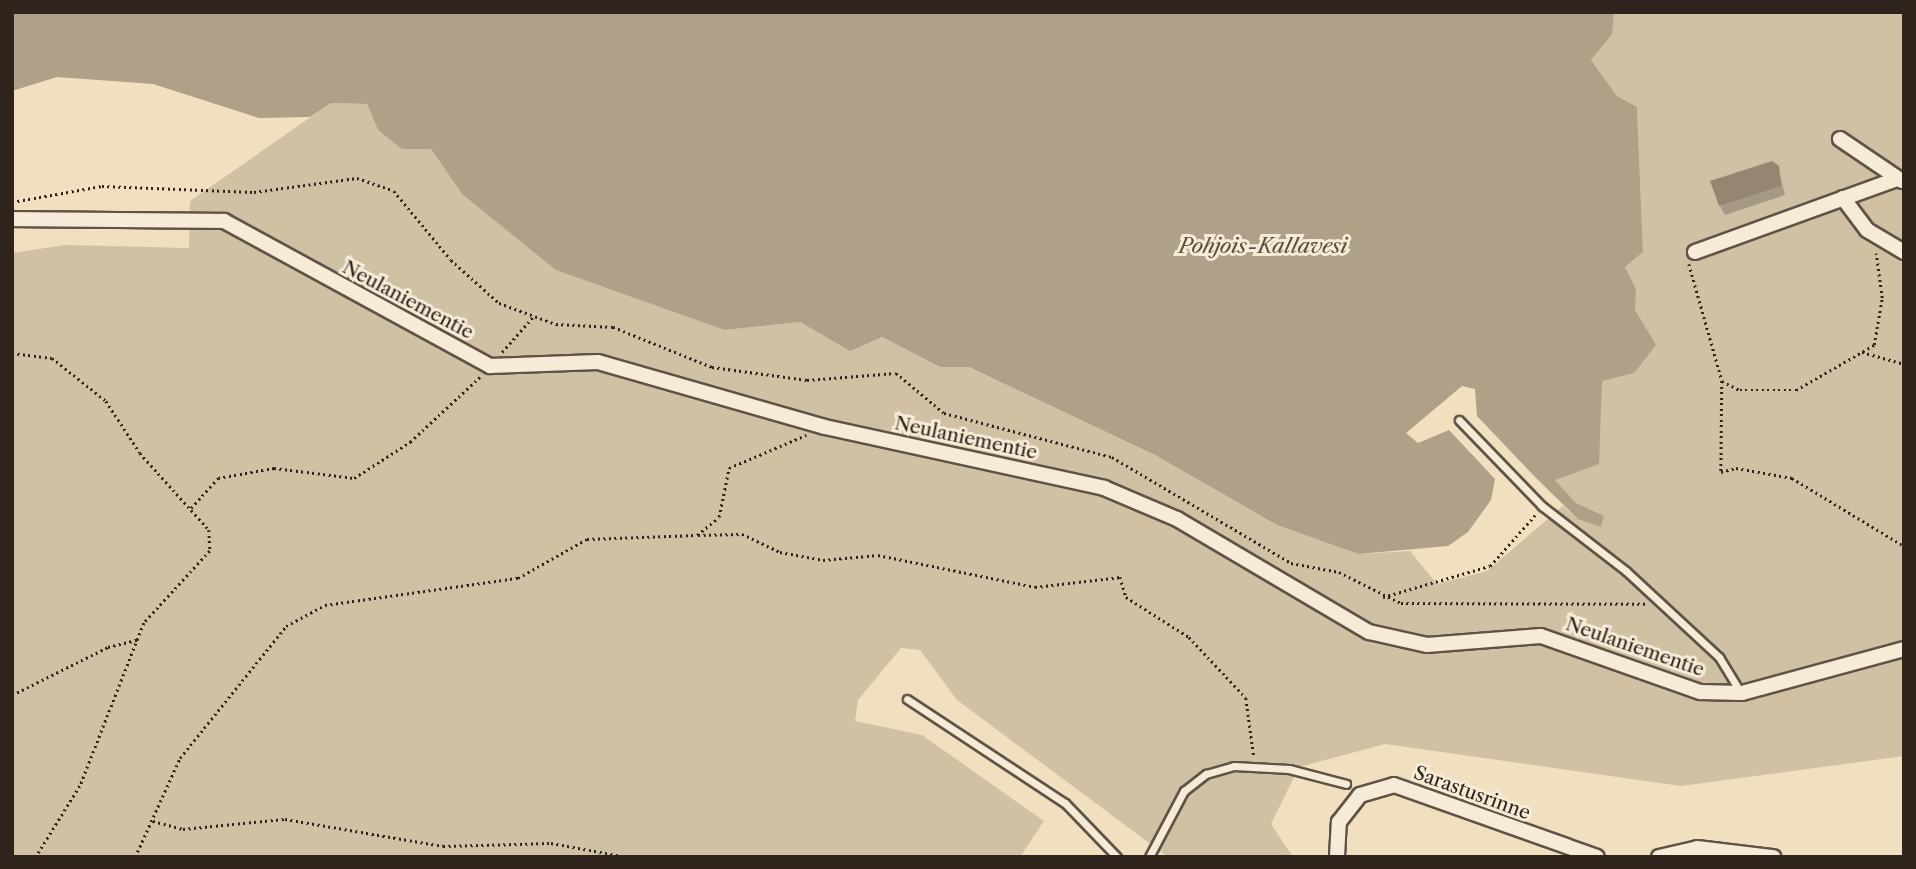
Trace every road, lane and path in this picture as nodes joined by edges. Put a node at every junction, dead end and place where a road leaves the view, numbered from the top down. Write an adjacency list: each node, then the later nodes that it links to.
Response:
1 (1840, 139): 2 (street)
2 (1900, 180): 3 (street)
3 (1843, 198): 6 (street); 7 (street)
4 (12, 202): 9 (path)
5 (12, 219): 13 (street, Neulaniementie)
6 (1867, 230): 8 (street); 10 (path)
7 (1695, 252): 14 (path)
8 (1904, 252)
9 (534, 316): 13 (path); 21 (path)
10 (1862, 352): 12 (path); 14 (path)
11 (12, 353): 18 (path)
12 (1904, 364)
13 (490, 366): 16 (street, Neulaniementie); 18 (path)
14 (1722, 381): 20 (path)
15 (1460, 420): 17 (lane)
16 (825, 427): 19 (path); 25 (street, Neulaniementie)
17 (1542, 506): 21 (path); 22 (lane)
18 (191, 508): 23 (path)
19 (697, 535): 28 (path); 30 (path)
20 (1904, 546)
21 (1383, 597): 22 (path)
22 (1663, 606): 25 (lane)
23 (137, 639): 26 (path); 32 (path)
24 (1904, 649): 25 (street, Neulaniementie)
25 (1742, 694)
26 (12, 695)
27 (907, 699): 35 (lane)
28 (1255, 767): 29 (lane); 36 (lane)
29 (1346, 784)
30 (153, 821): 33 (path); 34 (path)
31 (1666, 856): 39 (street)
32 (36, 857)
33 (135, 857)
34 (627, 857)
35 (1117, 857)
36 (1149, 857)
37 (1337, 857): 38 (street, Sarastusrinne)
38 (1597, 857)
39 (1773, 857)

